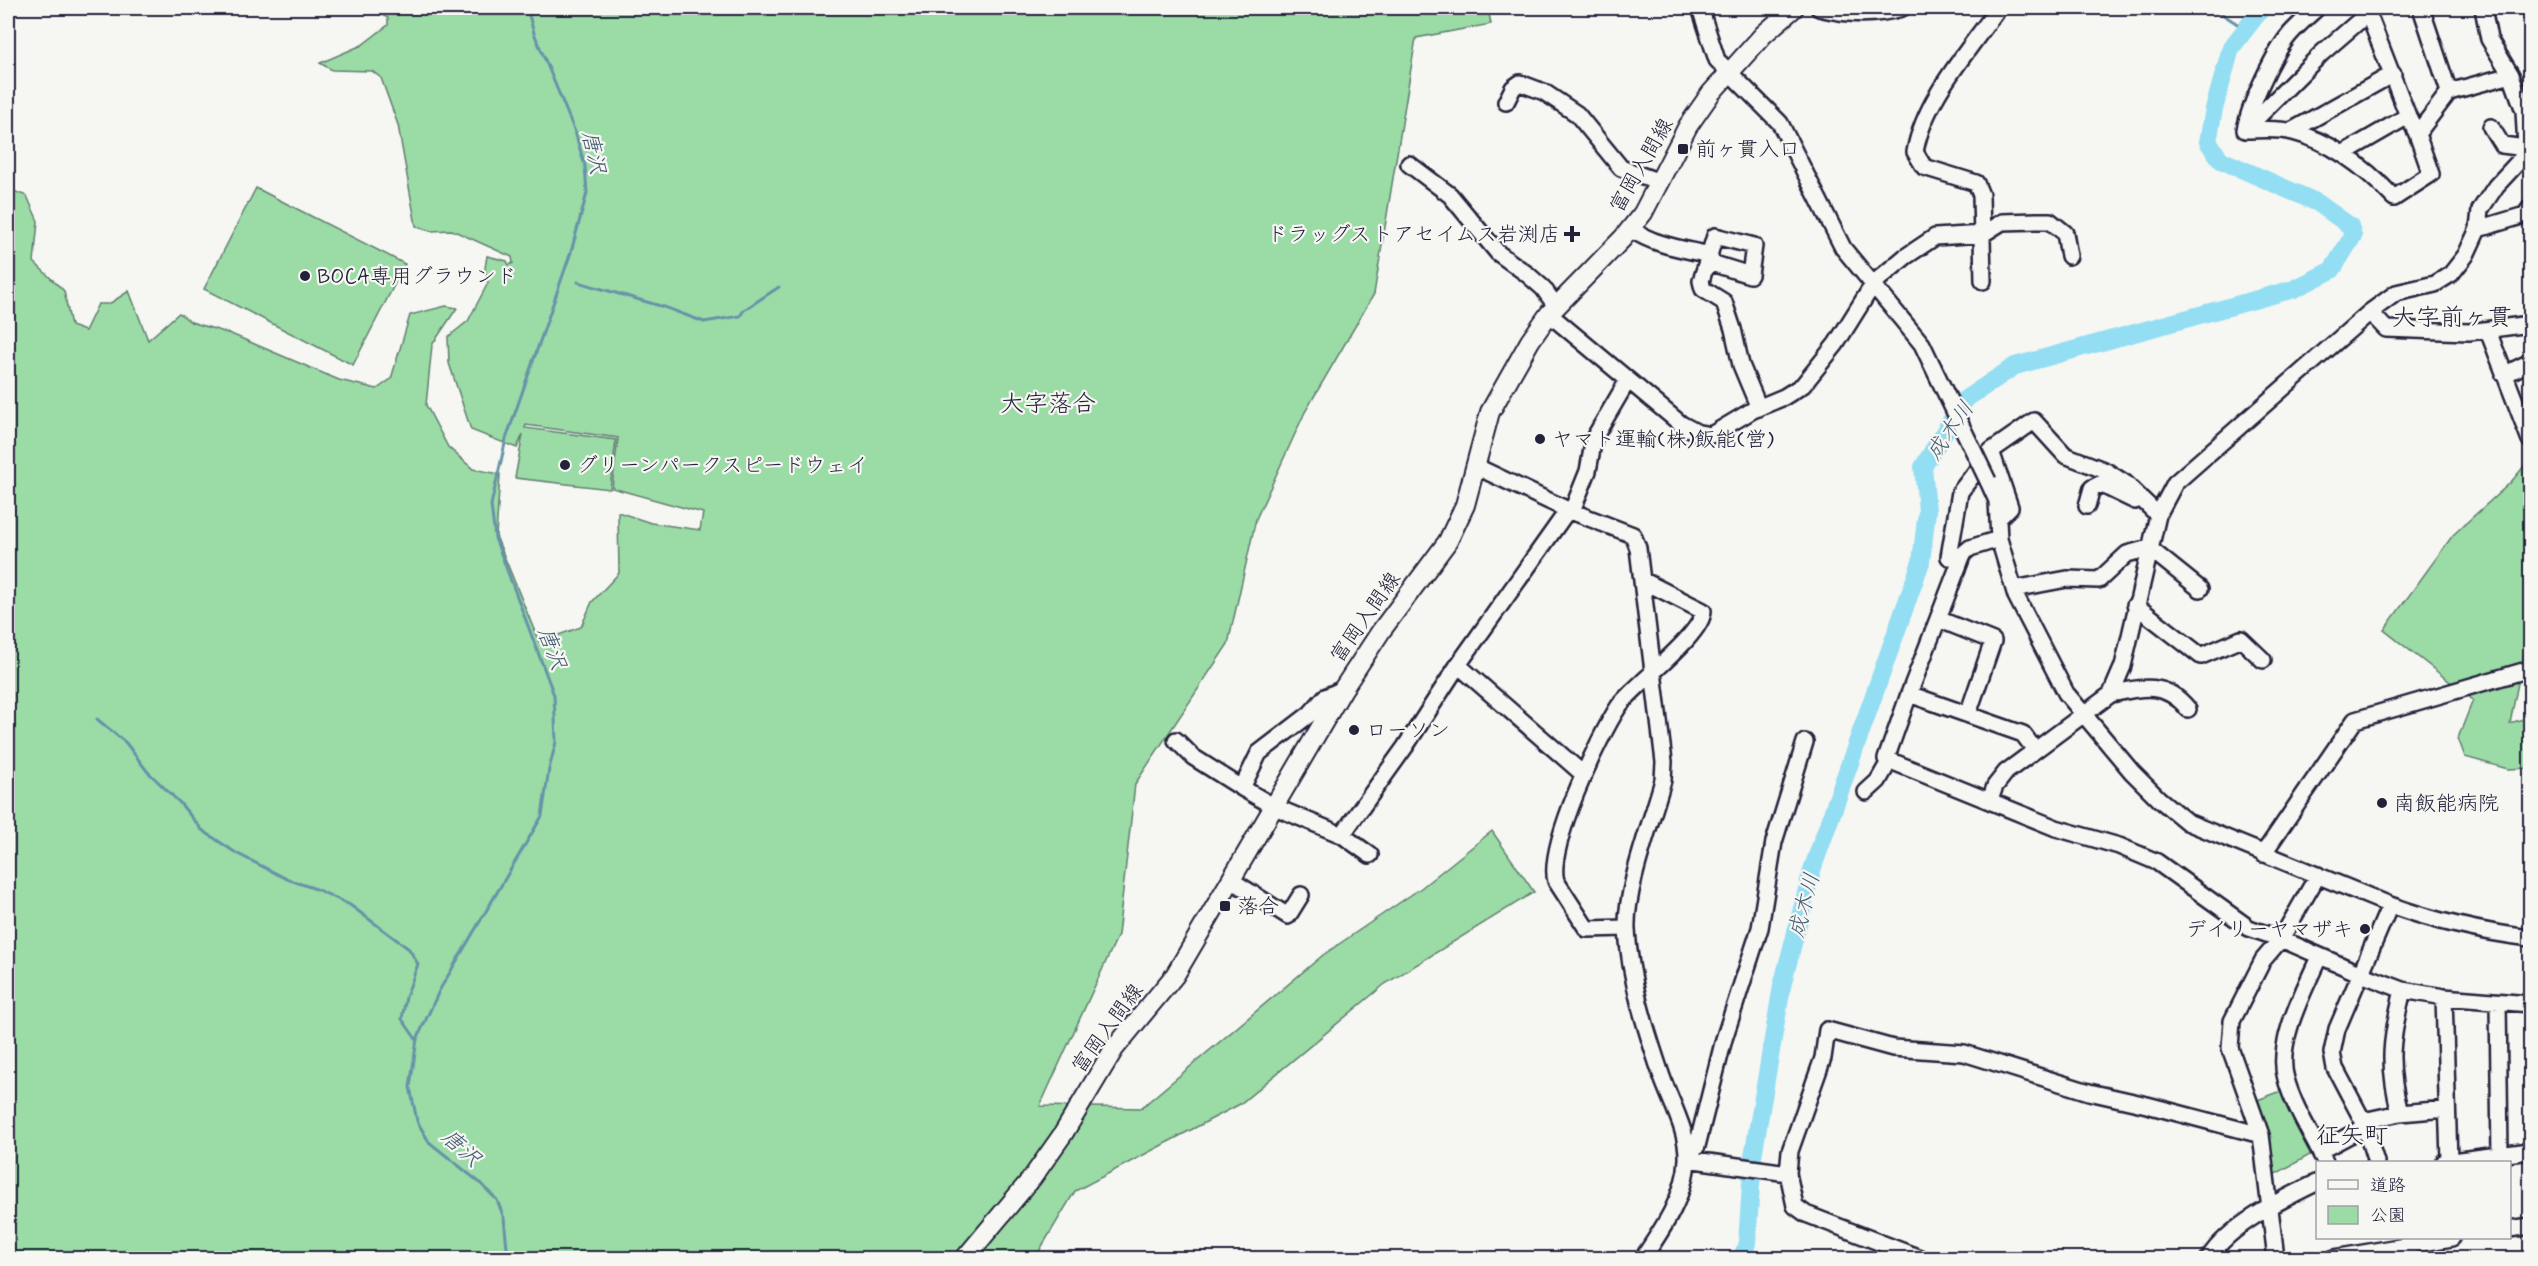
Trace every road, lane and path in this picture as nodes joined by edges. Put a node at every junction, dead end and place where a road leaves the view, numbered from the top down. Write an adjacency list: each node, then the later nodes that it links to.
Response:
1 (1700, 8): 10 (street)
2 (1794, 8): 10 (main road, 富岡入間線)
3 (1819, 8): 4 (street)
4 (1902, 8)
5 (1998, 8): 29 (street)
6 (2317, 8): 19 (street)
7 (2421, 8): 13 (street)
8 (2482, 8): 12 (street)
9 (2369, 9): 11 (street); 19 (street)
10 (1728, 73): 25 (main road, 富岡入間線); 32 (street)
11 (2393, 74): 17 (street); 20 (street)
12 (2511, 75): 13 (street); 16 (street)
13 (2449, 92): 21 (street)
14 (2530, 94): 16 (street)
15 (1506, 102): 25 (street)
16 (2524, 111): 22 (street)
17 (2408, 116): 21 (street); 23 (street)
18 (2491, 127): 22 (street)
19 (2246, 130): 20 (street)
20 (2291, 131): 23 (street)
21 (2417, 134): 23 (street)
22 (2528, 140): 28 (street)
23 (2342, 153)
24 (1409, 164): 33 (street)
25 (1660, 182): 27 (main road, 富岡入間線)
26 (2529, 214): 28 (street)
27 (1631, 229): 33 (main road, 富岡入間線); 40 (street)
28 (2478, 229): 34 (street)
29 (1983, 234): 30 (street); 31 (street); 32 (street)
30 (2069, 256)
31 (1983, 281)
32 (1874, 284): 40 (street); 48 (street, bridge)
33 (1553, 310): 39 (street); 44 (main road, 富岡入間線)
34 (2370, 312): 36 (street); 47 (street)
35 (2530, 324): 36 (street)
36 (2488, 331): 38 (street)
37 (2530, 362): 38 (street)
38 (2504, 375): 41 (street)
39 (1628, 380): 40 (street); 46 (street)
40 (1759, 408)
41 (2526, 414): 42 (street)
42 (2530, 440)
43 (1991, 451): 47 (street); 48 (street); 51 (street)
44 (1475, 466): 46 (street); 61 (main road, 富岡入間線)
45 (2087, 506): 47 (street)
46 (1570, 511): 52 (street); 58 (street)
47 (2158, 515): 50 (street)
48 (1998, 519): 49 (street)
49 (1999, 538): 53 (street); 56 (street)
50 (2149, 548): 53 (street); 54 (street); 55 (street)
51 (1949, 558)
52 (1642, 580): 60 (street); 60 (street)
53 (2014, 589): 66 (street)
54 (2200, 589)
55 (2135, 605): 57 (street); 63 (street)
56 (1938, 619): 62 (street); 65 (street)
57 (2263, 660)
58 (1458, 665): 71 (street); 76 (street)
59 (2530, 669): 77 (street)
60 (1654, 671): 71 (street); 83 (street)
61 (1343, 689): 72 (street); 75 (main road, 富岡入間線)
62 (1909, 694): 65 (street); 70 (street)
63 (2111, 694): 64 (street); 66 (street)
64 (2188, 709)
65 (1968, 714): 69 (street)
66 (2085, 714): 69 (street); 77 (street)
67 (1176, 740): 72 (street)
68 (1805, 742): 99 (street)
69 (2035, 750): 74 (street)
70 (1890, 760): 73 (street); 74 (street)
71 (1583, 774): 83 (street)
72 (1242, 788): 75 (street)
73 (1866, 792)
74 (1990, 800): 85 (street)
75 (1275, 807): 76 (street); 80 (main road, 富岡入間線)
76 (1342, 835): 78 (street)
77 (2264, 854): 79 (street)
78 (1370, 855)
79 (2318, 875): 82 (street); 85 (street)
80 (1232, 880): 81 (street); 110 (main road, 富岡入間線)
81 (1301, 895)
82 (2390, 905): 84 (street); 87 (street)
83 (1627, 928): 99 (street)
84 (2530, 938)
85 (2281, 939): 86 (street); 95 (street)
86 (2319, 957): 87 (street); 98 (street)
87 (2361, 974): 88 (street); 94 (street)
88 (2403, 990): 89 (street); 93 (street)
89 (2444, 997): 90 (street); 92 (street)
90 (2498, 1002): 91 (street); 97 (street)
91 (2530, 1004)
92 (2446, 1109): 93 (street); 101 (street)
93 (2400, 1113): 94 (street)
94 (2364, 1124): 98 (street); 100 (street)
95 (2261, 1135): 103 (street); 105 (street)
96 (2530, 1151): 97 (street)
97 (2500, 1156): 102 (street)
98 (2322, 1157)
99 (1687, 1159): 103 (street); 111 (street)
100 (2376, 1161)
101 (2447, 1161)
102 (2456, 1161)
103 (1781, 1172): 112 (street)
104 (2316, 1183): 105 (street)
105 (2269, 1206): 113 (street); 114 (street)
106 (2530, 1226): 107 (street)
107 (2511, 1229)
108 (2436, 1239): 109 (street)
109 (2405, 1241): 115 (street)
110 (965, 1258)
111 (1643, 1258)
112 (1920, 1258)
113 (2209, 1258)
114 (2276, 1258)
115 (2334, 1258)

